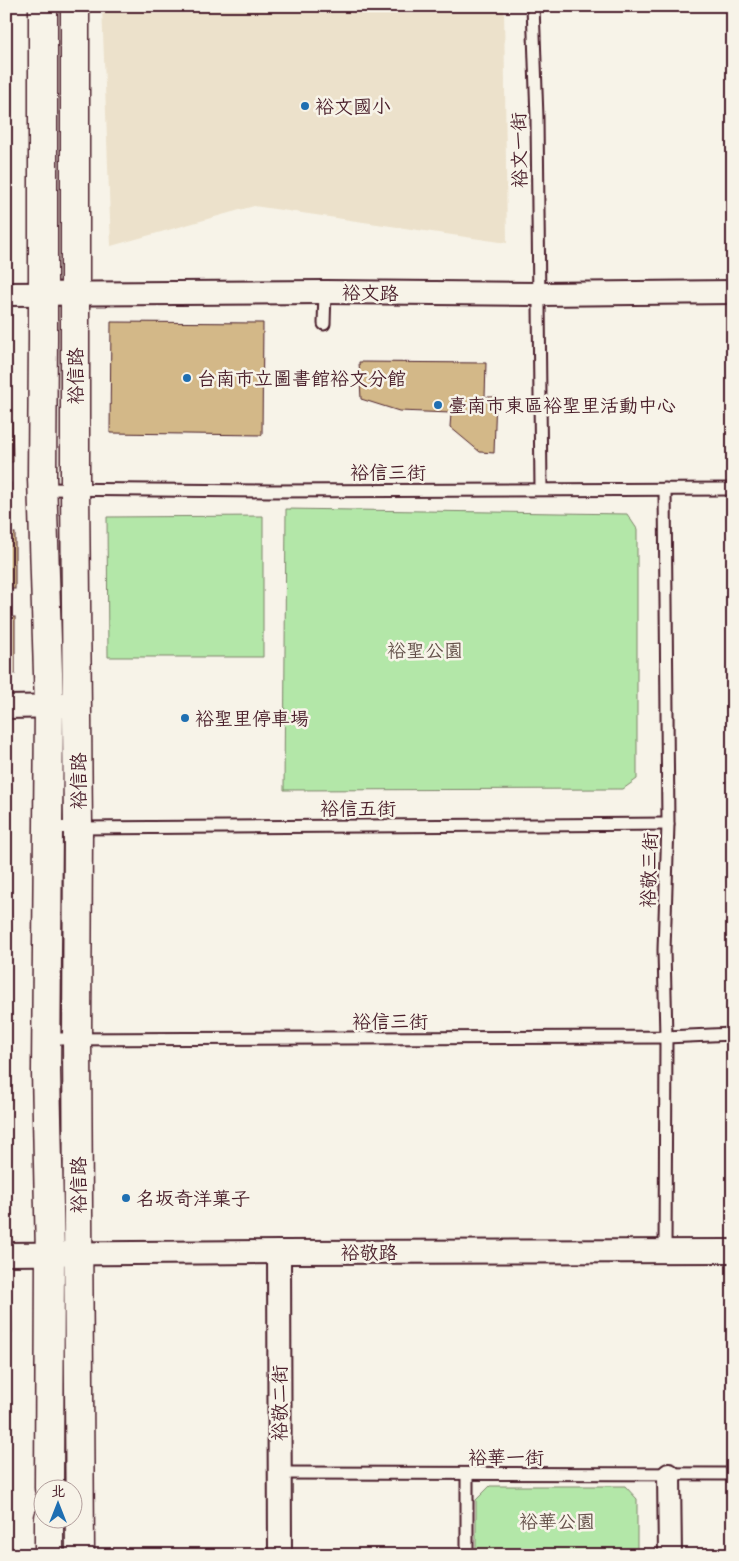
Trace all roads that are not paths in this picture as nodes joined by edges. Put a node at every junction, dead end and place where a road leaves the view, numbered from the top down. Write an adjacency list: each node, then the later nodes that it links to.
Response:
1 (43, 6): 7 (street, 裕信路)
2 (75, 6): 9 (street, 裕信路)
3 (533, 6): 8 (lane, 裕文一街)
4 (325, 292): 8 (street, 裕文路); 9 (street, 裕文路); 10 (lane)
5 (733, 292): 8 (street, 裕文路)
6 (6, 294): 7 (street, 裕文路)
7 (42, 294): 9 (street, 裕文路); 12 (street, 裕信路)
8 (538, 294): 13 (lane, 裕文一街)
9 (75, 295): 11 (street, 裕信路)
10 (324, 324)
11 (75, 488): 12 (lane, 裕信三街); 13 (lane, 裕信三街); 17 (street, 裕信路)
12 (43, 489): 16 (street, 裕信路)
13 (541, 489): 14 (lane, 裕信三街)
14 (665, 489): 15 (lane, 裕信三街); 19 (lane, 裕敬三街)
15 (733, 489)
16 (49, 706): 17 (street); 18 (street); 20 (street, 裕信路)
17 (78, 706): 21 (street, 裕信路)
18 (6, 707)
19 (668, 824): 21 (lane, 裕信五街); 23 (lane, 裕敬三街)
20 (48, 827): 21 (lane, 裕信五街); 24 (street, 裕信路)
21 (78, 828): 25 (street, 裕信路)
22 (733, 1034): 23 (lane, 裕信三街)
23 (666, 1037): 25 (lane, 裕信三街); 28 (lane, 裕敬三街)
24 (47, 1039): 25 (lane, 裕信三街); 31 (street, 裕信路)
25 (77, 1039): 30 (street, 裕信路)
26 (733, 1251): 28 (street, 裕敬路)
27 (279, 1252): 28 (street, 裕敬路); 30 (street, 裕敬路); 32 (street, 裕敬二街)
28 (665, 1252)
29 (6, 1254): 31 (street, 裕敬路)
30 (79, 1254): 31 (street, 裕敬路); 39 (street, 裕信路)
31 (50, 1255): 36 (street, 裕信路)
32 (280, 1473): 33 (lane, 裕華一街); 40 (street, 裕敬二街)
33 (467, 1474): 35 (lane, 裕華一街); 41 (lane)
34 (733, 1474): 35 (lane, 裕華一街)
35 (669, 1475): 42 (street)
36 (49, 1478)
37 (49, 1528): 38 (street)
38 (49, 1555)
39 (80, 1555)
40 (280, 1555)
41 (467, 1555)
42 (670, 1555)

